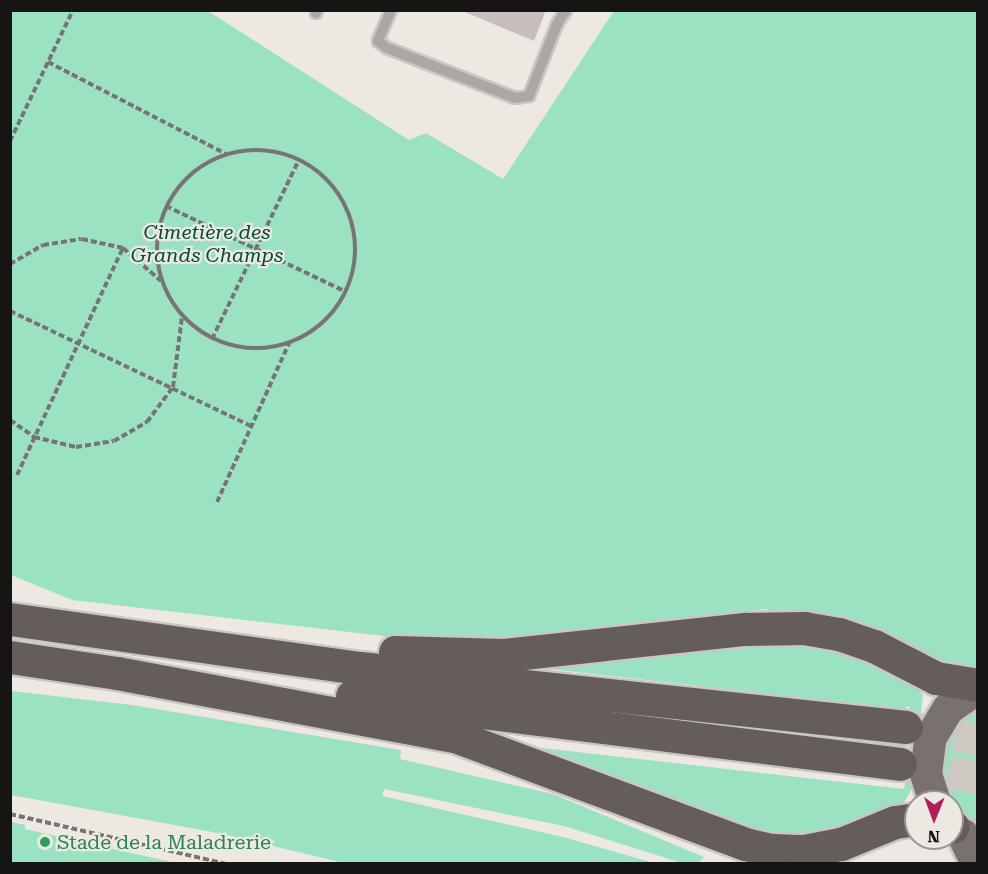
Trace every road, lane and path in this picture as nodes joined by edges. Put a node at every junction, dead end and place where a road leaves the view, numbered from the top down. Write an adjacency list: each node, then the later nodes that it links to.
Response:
1 (73, 10): 4 (path)
2 (391, 10): 3 (lane)
3 (566, 10)
4 (48, 62): 5 (path); 6 (path)
5 (10, 141)
6 (226, 154): 7 (path); 8 (path)
7 (300, 160): 10 (path); 13 (path)
8 (166, 206): 10 (path); 12 (path)
9 (123, 248): 11 (path); 12 (path); 17 (path)
10 (256, 249): 13 (path); 16 (path)
11 (10, 264)
12 (161, 281): 15 (path)
13 (346, 292): 18 (path)
14 (10, 311): 17 (path)
15 (182, 316): 16 (path); 19 (path)
16 (212, 339): 18 (path)
17 (78, 343): 19 (path); 22 (path)
18 (289, 343): 21 (path)
19 (173, 387): 21 (path); 22 (path)
20 (10, 420): 22 (path)
21 (251, 426): 24 (path)
22 (34, 437): 23 (path)
23 (17, 475)
24 (217, 502)
25 (10, 618): 26 (highway)
26 (121, 634): 29 (highway); 30 (highway)
27 (10, 657): 28 (highway)
28 (117, 673): 31 (highway); 34 (highway)
29 (978, 686): 32 (main road)
30 (906, 727)
31 (900, 764)
32 (935, 790)
33 (10, 814): 36 (path)
34 (904, 821)
35 (964, 842): 37 (main road)
36 (227, 864)
37 (976, 864)

